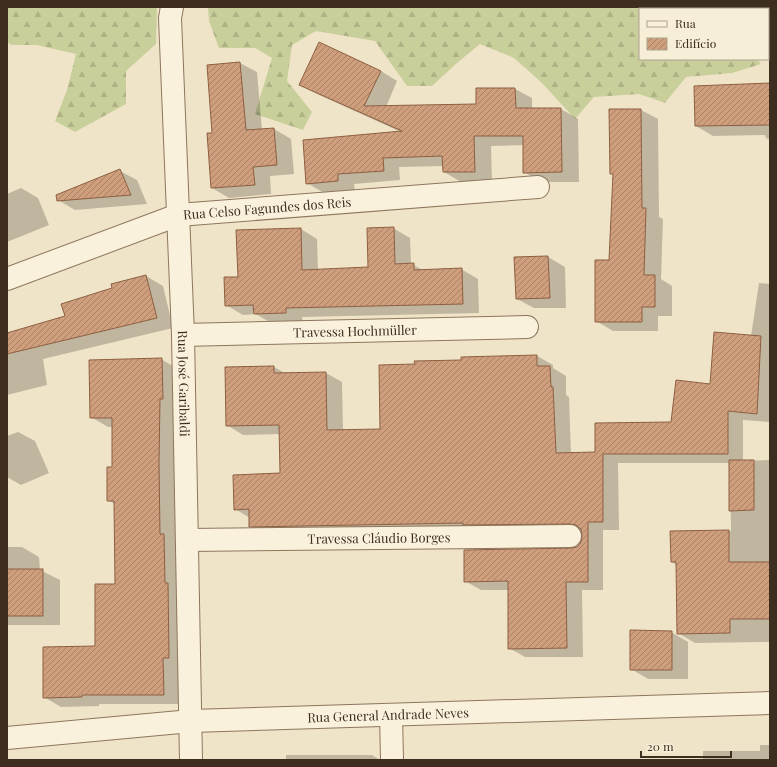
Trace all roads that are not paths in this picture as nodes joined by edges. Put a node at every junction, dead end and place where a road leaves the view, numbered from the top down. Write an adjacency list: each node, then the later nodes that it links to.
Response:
1 (172, 7): 3 (street, Rua José Garibaldi)
2 (538, 187): 3 (street, Rua Celso Fagundes dos Reis)
3 (178, 215): 4 (street, Rua Celso Fagundes dos Reis); 6 (street, Rua José Garibaldi)
4 (7, 279)
5 (527, 327): 6 (street, Travessa Hochmüller)
6 (183, 335): 8 (street, Rua José Garibaldi)
7 (570, 536): 8 (street, Travessa Cláudio Borges)
8 (187, 540): 11 (street, Rua José Garibaldi)
9 (770, 703): 10 (street, Rua General Andrade Neves)
10 (391, 714): 11 (street, Rua General Andrade Neves); 14 (street)
11 (191, 720): 12 (street, Rua General Andrade Neves); 13 (street, Rua José Garibaldi)
12 (7, 738)
13 (191, 760)
14 (392, 760)

